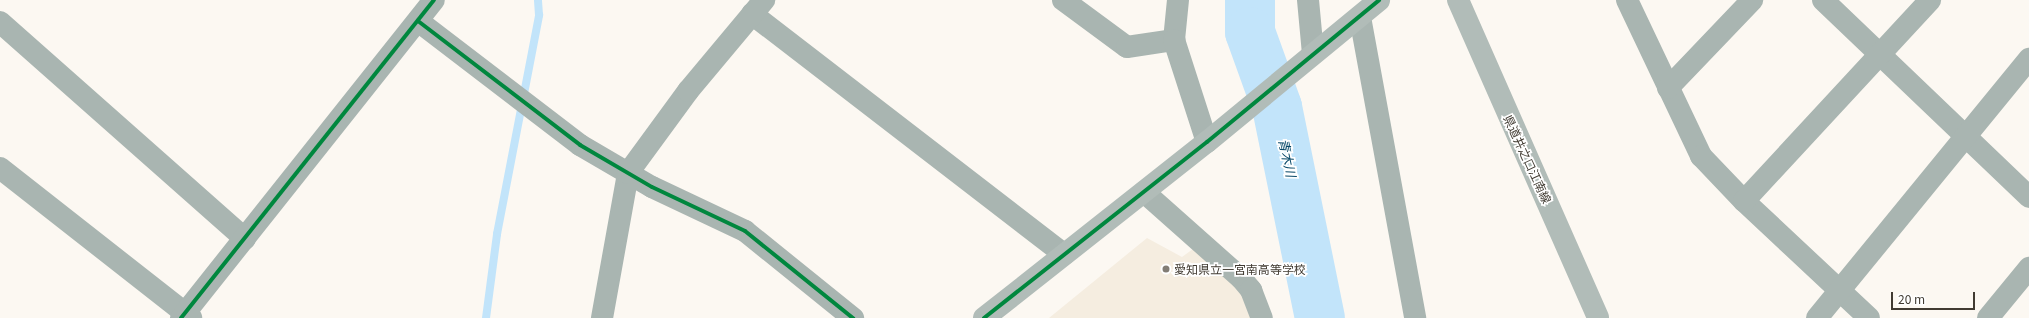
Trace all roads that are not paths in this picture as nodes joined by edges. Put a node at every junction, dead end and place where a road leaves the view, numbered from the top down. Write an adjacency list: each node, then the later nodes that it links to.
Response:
1 (434, 0): 13 (street)
2 (1063, 0): 15 (street)
3 (1178, 0): 15 (street)
4 (1308, 0): 16 (street)
5 (1379, 0): 12 (street)
6 (1458, 0): 37 (street, 県道井之口江南線)
7 (1626, 0): 19 (street)
8 (1752, 0): 19 (street)
9 (1823, 0): 17 (street)
10 (1930, 0): 17 (street)
11 (758, 7): 23 (street); 28 (street)
12 (1360, 17): 16 (street); 36 (street)
13 (418, 21): 23 (street); 27 (street)
14 (0, 22): 27 (street)
15 (1174, 40): 21 (street)
16 (1313, 54): 21 (street)
17 (1881, 55): 20 (street); 26 (street)
18 (2029, 59): 20 (street)
19 (1668, 88): 26 (street)
20 (1964, 136): 25 (street); 30 (street)
21 (1207, 142): 24 (street)
22 (0, 168): 31 (street)
23 (628, 173): 32 (street); 33 (street)
24 (1144, 192): 28 (street); 35 (street)
25 (2029, 197)
26 (1744, 201): 30 (street)
27 (245, 239): 31 (street)
28 (1064, 254): 34 (street)
29 (2029, 268): 40 (street)
30 (1840, 290): 38 (street); 39 (street)
31 (185, 316)
32 (602, 318)
33 (853, 318)
34 (984, 318)
35 (1262, 318)
36 (1415, 318)
37 (1598, 318)
38 (1817, 318)
39 (1868, 318)
40 (1988, 318)

